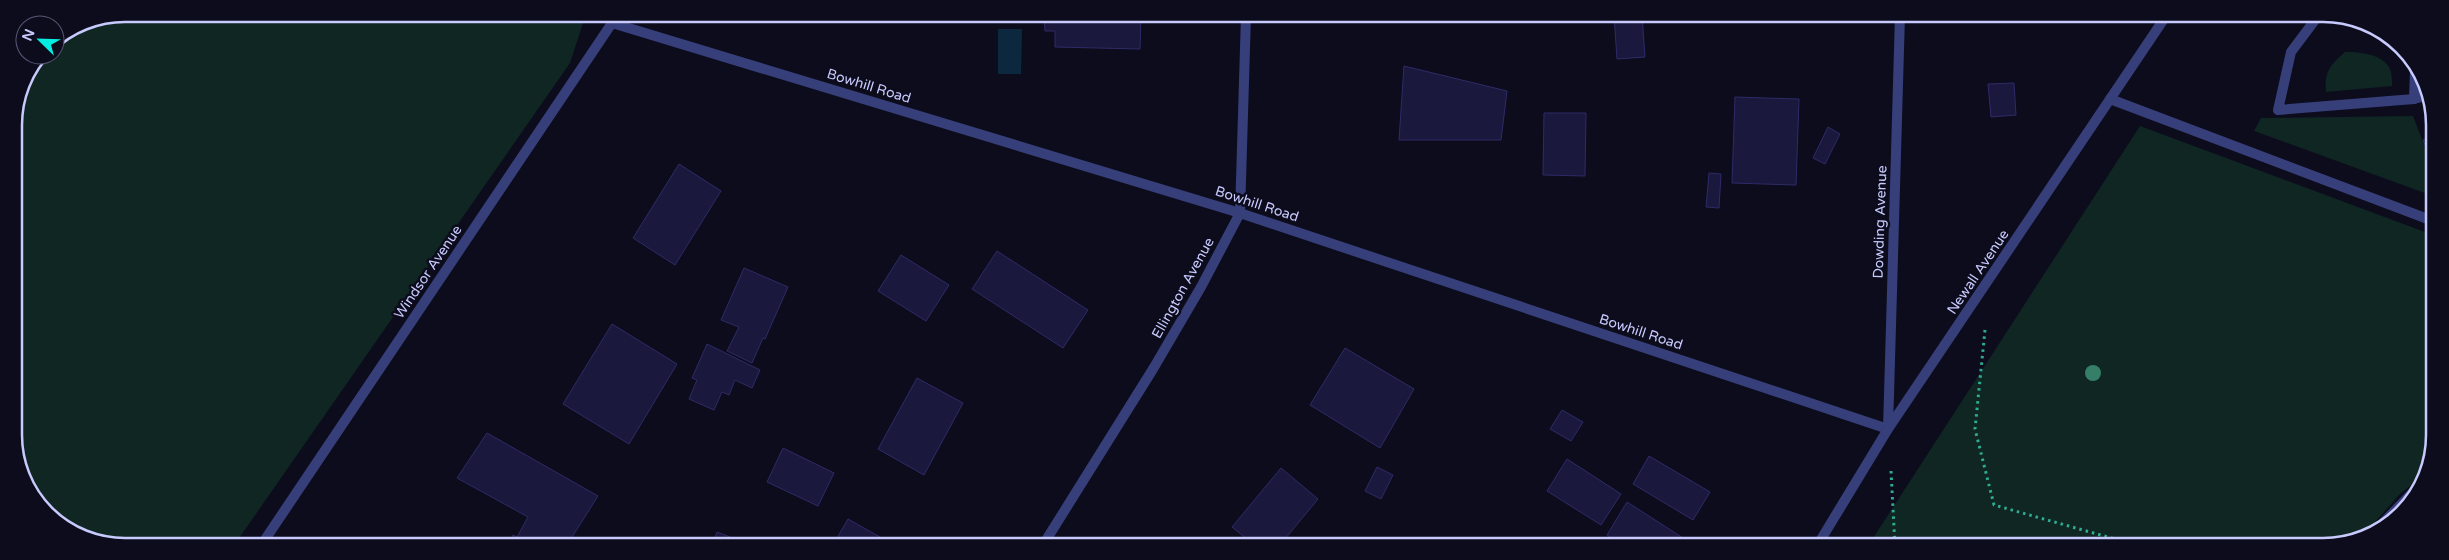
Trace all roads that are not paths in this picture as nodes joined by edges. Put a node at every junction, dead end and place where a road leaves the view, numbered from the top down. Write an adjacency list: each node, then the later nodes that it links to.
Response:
1 (1246, 22): 11 (street, Ellington Avenue)
2 (1900, 22): 13 (street, Dowding Avenue)
3 (2162, 22): 9 (street, Newall Avenue)
4 (2313, 22): 10 (street)
5 (609, 23): 15 (street, Windsor Avenue)
6 (624, 23): 11 (street, Bowhill Road)
7 (2415, 77): 10 (street)
8 (2422, 97): 10 (street)
9 (2110, 99): 12 (street); 13 (street, Newall Avenue)
10 (2414, 99)
11 (1240, 213): 13 (street, Bowhill Road); 16 (street, Ellington Avenue)
12 (2426, 218)
13 (1888, 429): 14 (street, Newall Avenue)
14 (1822, 537)
15 (266, 538)
16 (1049, 538)

